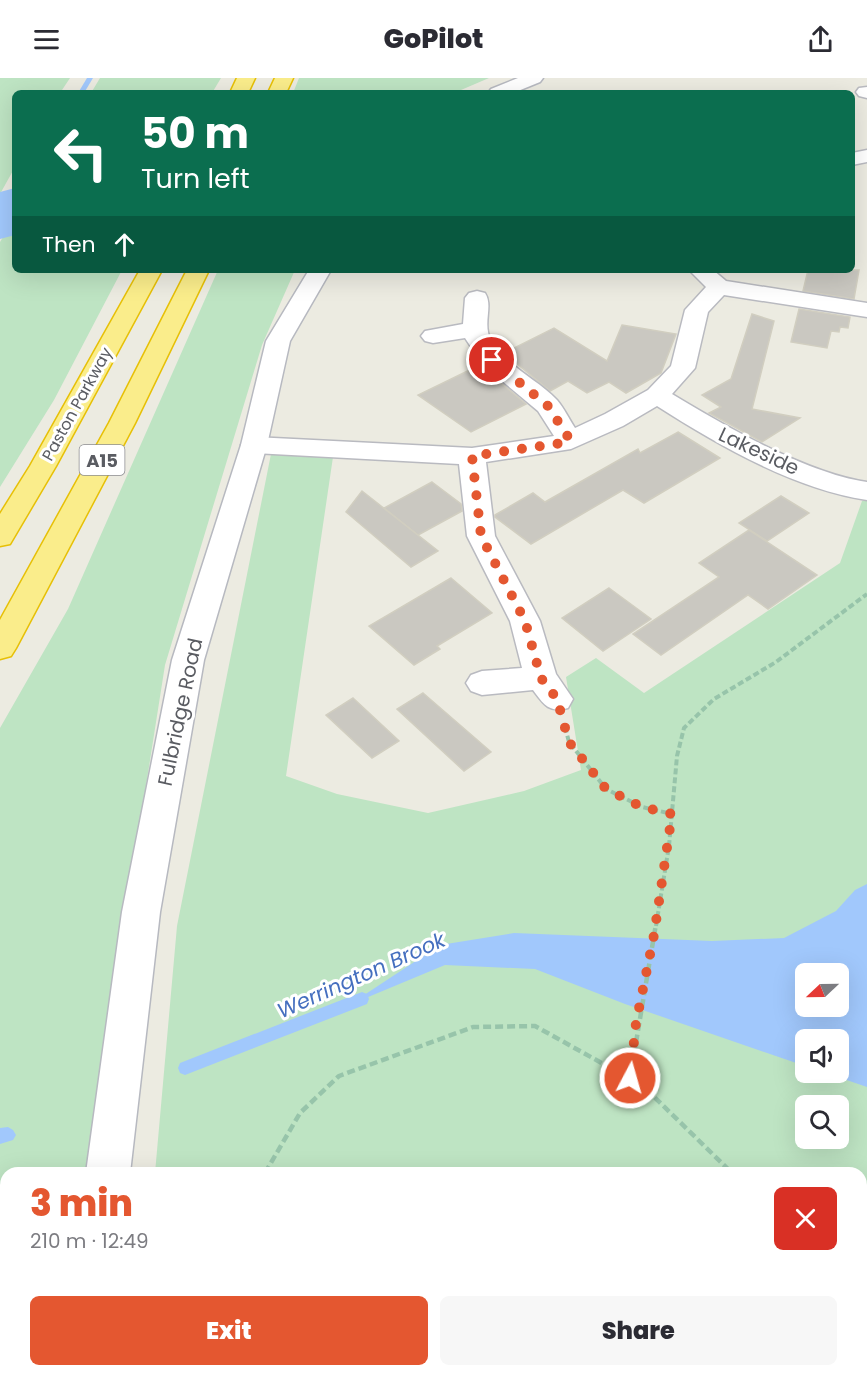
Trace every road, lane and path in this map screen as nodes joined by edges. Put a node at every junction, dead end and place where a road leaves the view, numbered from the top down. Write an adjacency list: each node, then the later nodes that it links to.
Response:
1 (534, 78): 2 (street)
2 (504, 90)
3 (149, 273): 16 (highway, Paston Parkway / A15)
4 (197, 273): 18 (highway, A15)
5 (318, 273): 13 (street, Fulbridge Road)
6 (710, 278): 8 (street); 11 (street)
7 (477, 298): 9 (street)
8 (867, 310)
9 (474, 329): 10 (street); 12 (street)
10 (433, 336)
11 (657, 395): 12 (street); 15 (street, Lakeside)
12 (570, 440): 14 (street)
13 (254, 445): 14 (street); 23 (street, Fulbridge Road)
14 (472, 456): 20 (street)
15 (867, 491)
16 (0, 537)
17 (867, 594): 21 (path)
18 (0, 648)
19 (482, 683): 20 (street)
20 (549, 689): 21 (path)
21 (672, 814): 22 (path)
22 (630, 1078): 24 (path); 25 (path)
23 (109, 1167)
24 (268, 1167)
25 (726, 1167)

